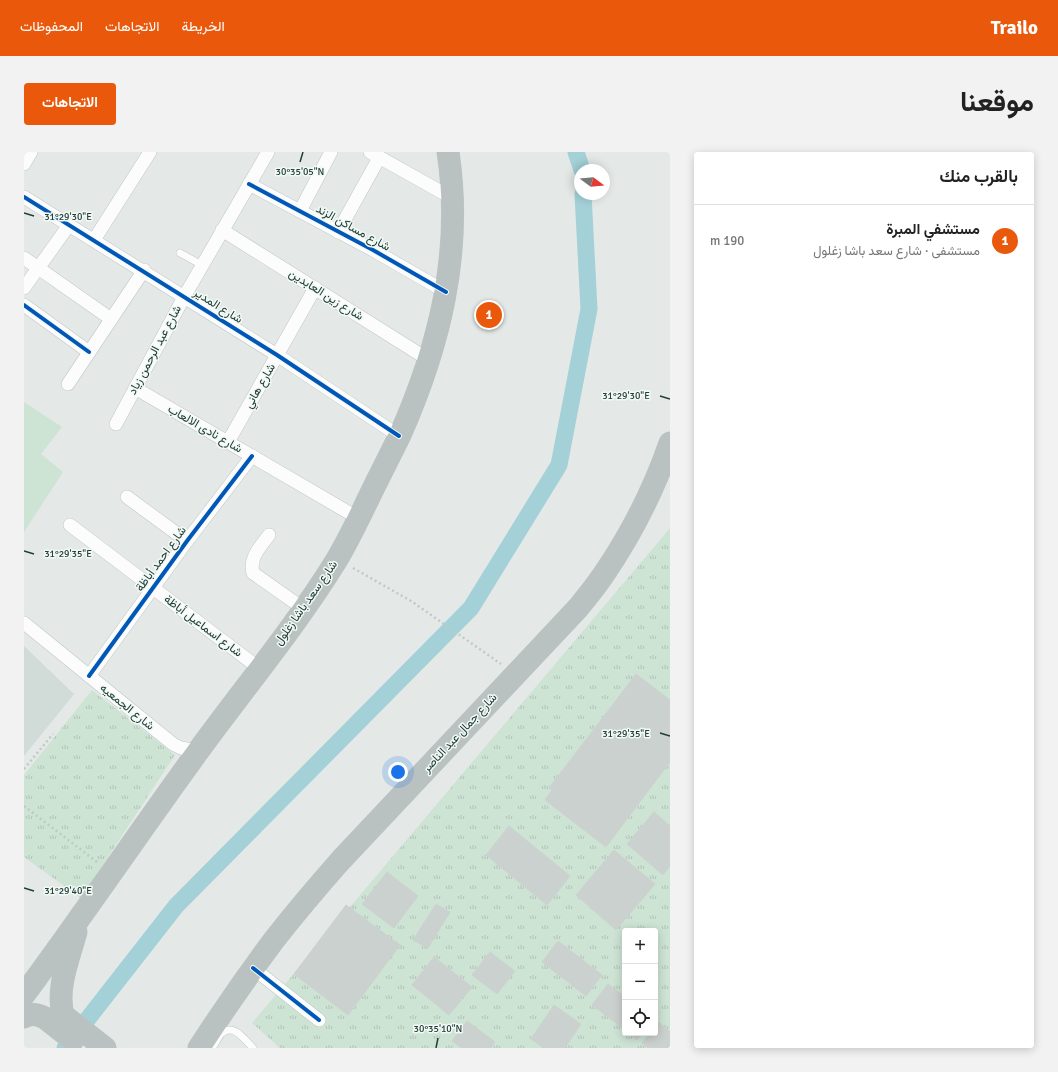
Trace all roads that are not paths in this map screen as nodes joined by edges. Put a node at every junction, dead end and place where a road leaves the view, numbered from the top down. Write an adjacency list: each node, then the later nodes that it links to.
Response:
1 (32, 152): 7 (street)
2 (150, 152): 15 (street)
3 (268, 152): 8 (street, شارع عبد الرحمن زياد)
4 (331, 152): 11 (street)
5 (448, 152): 10 (highway, شارع سعد باشا زغلول)
6 (374, 155): 10 (street); 14 (street)
7 (24, 164)
8 (249, 184): 11 (street, شارع مساكن الزند); 13 (street, شارع عبد الرحمن زياد)
9 (24, 197): 12 (street, شارع المدير)
10 (452, 198): 23 (highway, شارع سعد باشا زغلول)
11 (300, 211): 14 (street, شارع مساكن الزند)
12 (69, 225): 15 (street, شارع المدير); 19 (street)
13 (222, 230): 18 (street, شارع عبد الرحمن زياد); 22 (street, شارع زين العابدين)
14 (338, 232): 23 (street, شارع مساكن الزند)
15 (94, 240): 20 (street, شارع المدير)
16 (180, 253): 18 (lane)
17 (24, 258): 19 (street)
18 (202, 265): 24 (street, شارع عبد الرحمن زياد)
19 (38, 268): 21 (street); 26 (street)
20 (144, 270): 24 (street, شارع المدير); 26 (street)
21 (24, 288)
22 (315, 288): 28 (street, شارع هاني); 29 (street, شارع زين العابدين)
23 (446, 292): 29 (highway, شارع سعد باشا زغلول)
24 (184, 297): 28 (street, شارع المدير); 31 (street, شارع عبد الرحمن زياد)
25 (24, 305): 27 (street)
26 (111, 319): 27 (street)
27 (89, 352): 30 (street)
28 (277, 355): 33 (street, شارع المدير); 34 (street, شارع هاني)
29 (429, 360): 33 (highway, شارع سعد باشا زغلول)
30 (68, 384)
31 (135, 388): 32 (street, شارع عبد الرحمن زياد); 34 (street, شارع نادى الالعاب)
32 (116, 424)
33 (399, 436): 39 (highway, شارع سعد باشا زغلول)
34 (228, 442): 36 (street, شارع نادى الالعاب)
35 (670, 443): 37 (highway, شارع جمال عبد الناصر)
36 (252, 456): 39 (street, شارع نادى الالعاب); 42 (street, شارع احمد أباظة)
37 (666, 464): 50 (highway, شارع جمال عبد الناصر)
38 (127, 497): 42 (street)
39 (358, 518): 44 (highway, شارع سعد باشا زغلول)
40 (70, 525): 43 (street, شارع اسماعيل أباظة)
41 (269, 535): 44 (street)
42 (187, 541): 43 (street, شارع احمد أباظة)
43 (153, 588): 46 (street, شارع اسماعيل أباظة); 47 (street, شارع احمد أباظة)
44 (304, 609): 46 (highway, شارع سعد باشا زغلول)
45 (24, 624): 47 (street, شارع الجمعيه)
46 (260, 669): 48 (highway, شارع سعد باشا زغلول)
47 (89, 676): 48 (street, شارع الجمعيه)
48 (198, 752): 49 (highway, شارع سعد باشا زغلول)
49 (80, 918): 51 (highway, شارع سعد باشا زغلول); 53 (highway)
50 (253, 968): 54 (street); 55 (highway, شارع جمال عبد الناصر)
51 (24, 995)
52 (24, 1017): 53 (highway)
53 (56, 1018): 56 (highway); 57 (highway)
54 (319, 1020)
55 (212, 1038): 58 (highway); 59 (highway, شارع جمال عبد الناصر); 60 (lane)
56 (83, 1048)
57 (105, 1048)
58 (184, 1048)
59 (199, 1048)
60 (253, 1048)

